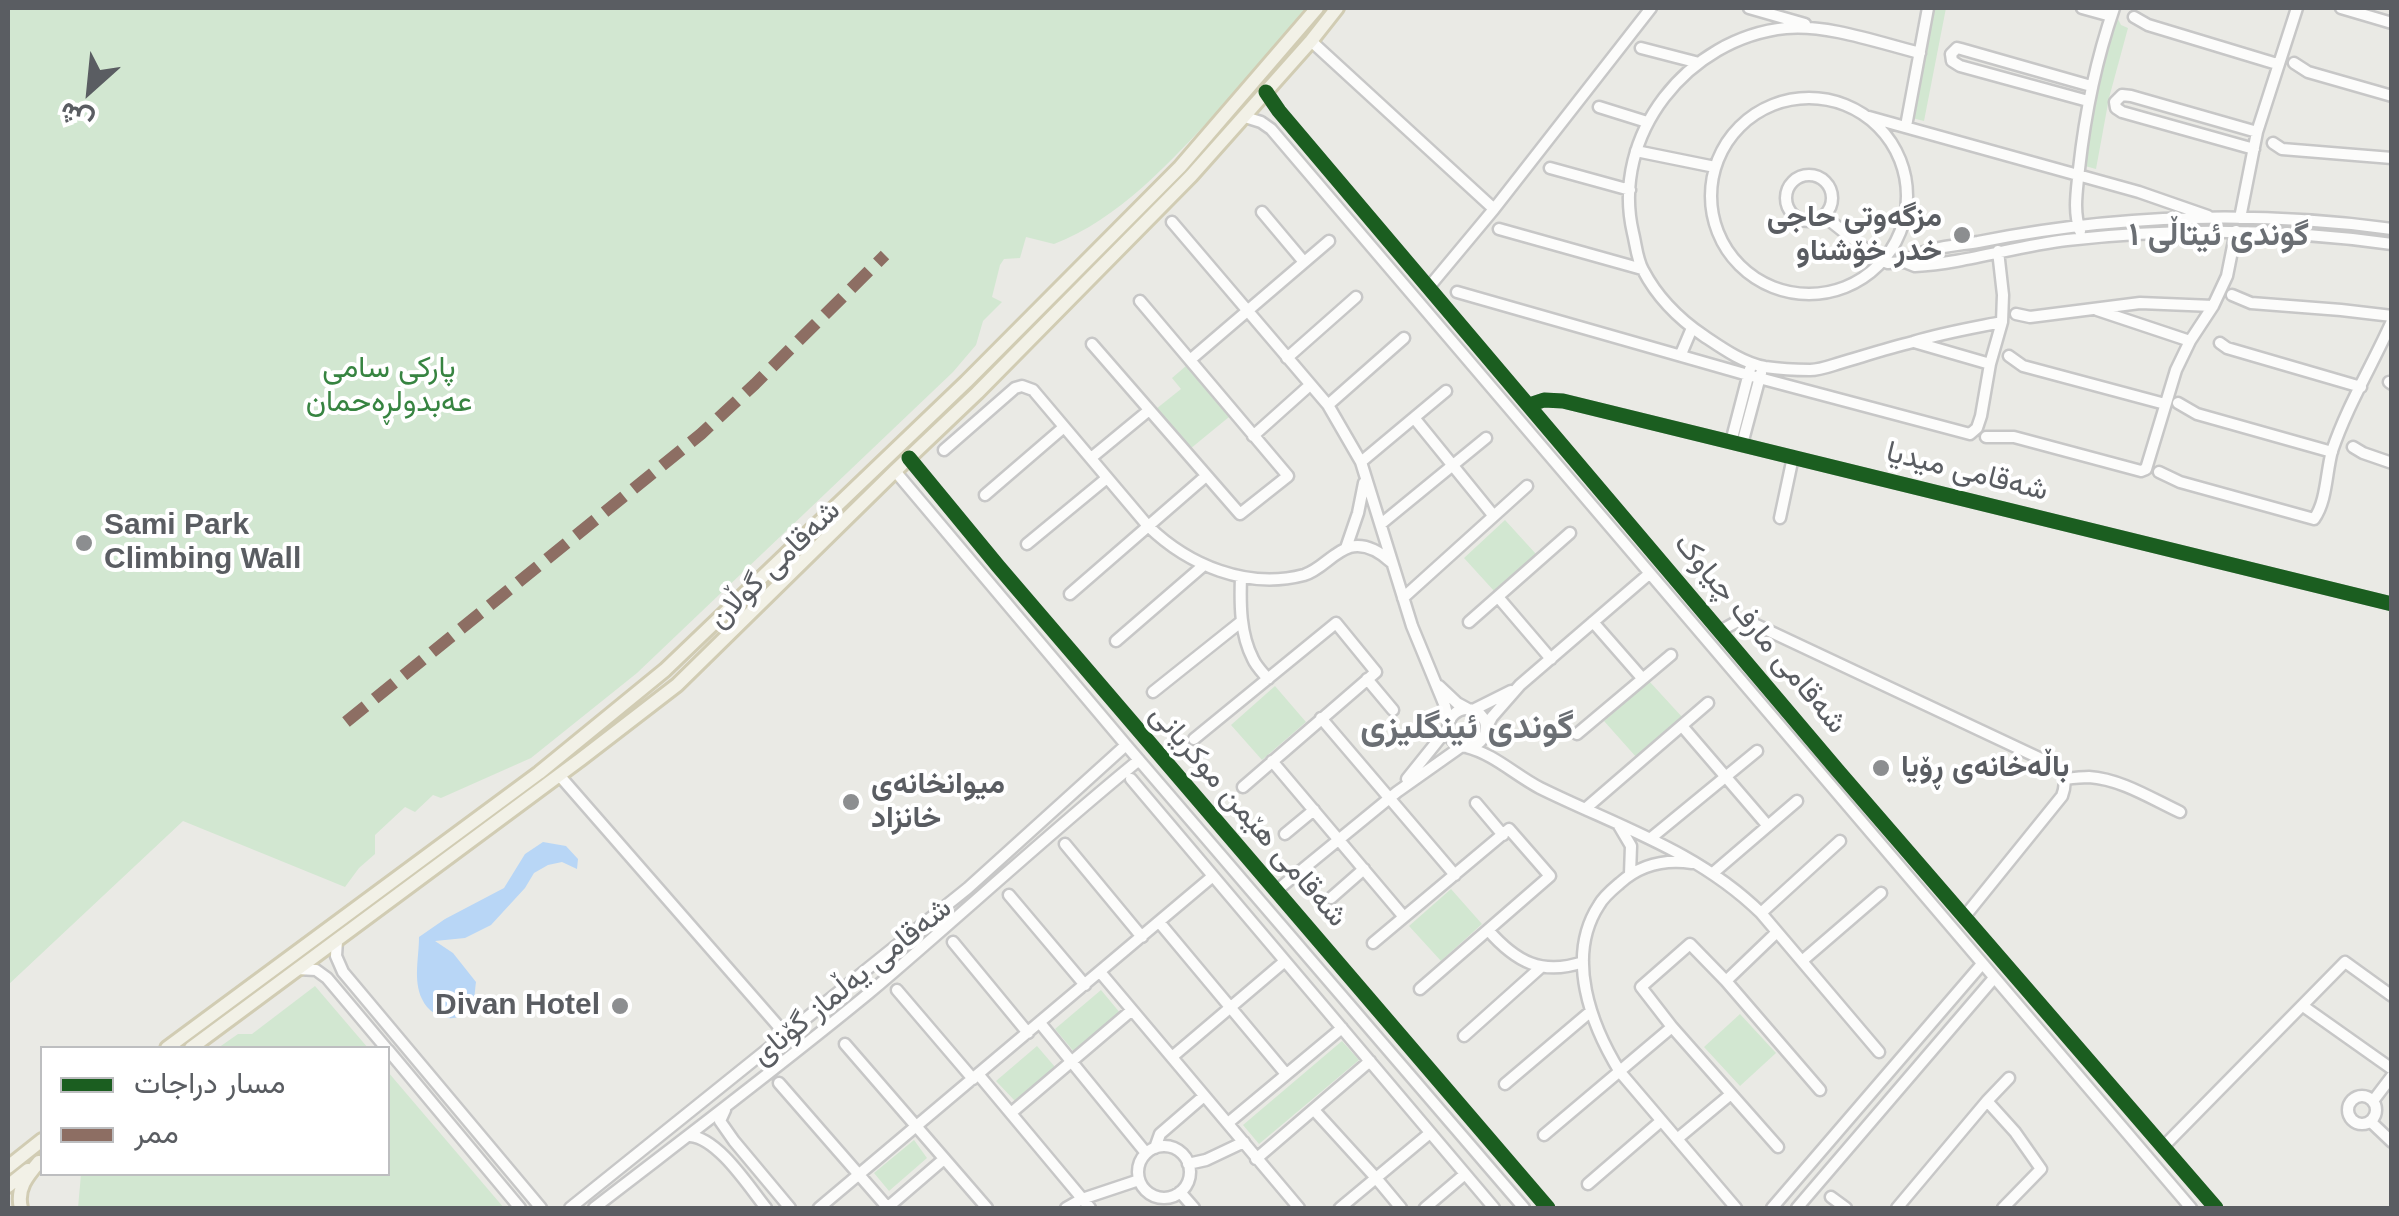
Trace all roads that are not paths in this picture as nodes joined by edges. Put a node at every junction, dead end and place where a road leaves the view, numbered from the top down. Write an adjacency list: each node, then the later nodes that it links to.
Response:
1 (1317, 8): 182 (main road, شەقامی گوڵان)
2 (1337, 8): 13 (main road, شەقامی گوڵان)
3 (1651, 8): 38 (street)
4 (1749, 8): 12 (street)
5 (1928, 8): 15 (street)
6 (2082, 8): 9 (street)
7 (2297, 8): 18 (street)
8 (2341, 8): 11 (street)
9 (2113, 12): 19 (street)
10 (2134, 17): 18 (street)
11 (2392, 23)
12 (1831, 32): 15 (street); 16 (street)
13 (1311, 41): 20 (main road, شەقامی گوڵان); 38 (street)
14 (1641, 48): 16 (street)
15 (1920, 53): 27 (street)
16 (1699, 62): 26 (street)
17 (2294, 63): 21 (street)
18 (2277, 64): 28 (street)
19 (2092, 86): 22 (street); 22 (street)
20 (1266, 92): 24 (main road, شەقامی گوڵان); 37 (street, شەقامی مارف چیاوک)
21 (2392, 96)
22 (2088, 101): 35 (street)
23 (1599, 108): 26 (street)
24 (1245, 116): 40 (street, شەقامی مارف چیاوک); 102 (main road, شەقامی گوڵان)
25 (1866, 117): 27 (street); 33 (street); 56 (street)
26 (1646, 122): 31 (street)
27 (1906, 126): 35 (street)
28 (2256, 132): 30 (street); 30 (street)
29 (2273, 143): 32 (street)
30 (2254, 149): 43 (street)
31 (1636, 151): 33 (street); 36 (street)
32 (2392, 158)
33 (1715, 167): 56 (street)
34 (1550, 168): 36 (street)
35 (2078, 175): 42 (street); 46 (street)
36 (1630, 190): 58 (street)
37 (1356, 201): 40 (street); 59 (street, شەقامی مارف چیاوک)
38 (1494, 209): 59 (street)
39 (1262, 212): 55 (street)
40 (1342, 215): 115 (street, شەقامی مارف چیاوک)
41 (1824, 216): 41 (street); 56 (street)
42 (2213, 218): 43 (street); 46 (street)
43 (2240, 218): 45 (street)
44 (1172, 222): 66 (street)
45 (2352, 224): 48 (street); 51 (street)
46 (2078, 226): 50 (street); 57 (street)
47 (1499, 229): 58 (street)
48 (2392, 229)
49 (2236, 231): 50 (street); 51 (street); 64 (street)
50 (2083, 238): 54 (street)
51 (2351, 238): 53 (street)
52 (1328, 241): 55 (street)
53 (2392, 244)
54 (1998, 252): 57 (street); 69 (street)
55 (1304, 262): 66 (street)
56 (1883, 262): 57 (street)
57 (1904, 262)
58 (1642, 269): 70 (street)
59 (1429, 286): 89 (street, شەقامی مارف چیاوک)
60 (1457, 292): 76 (street)
61 (2232, 295): 68 (street)
62 (1356, 297): 78 (street)
63 (1140, 301): 79 (street)
64 (2213, 306): 65 (street); 72 (street)
65 (2091, 308): 67 (street); 72 (street)
66 (1246, 312): 78 (street); 79 (street)
67 (2016, 314)
68 (2392, 318): 84 (street)
69 (2002, 322): 73 (street); 80 (street)
70 (1692, 328): 76 (street); 82 (street)
71 (1404, 338): 90 (street)
72 (2190, 341): 88 (street)
73 (1913, 342): 80 (street); 81 (street)
74 (2220, 343): 84 (street)
75 (1092, 344): 91 (street)
76 (1680, 354): 82 (street)
77 (2009, 356): 88 (street)
78 (1287, 358): 83 (street)
79 (1190, 360): 94 (street)
80 (1990, 364): 86 (street)
81 (1814, 370): 82 (street); 86 (street)
82 (1756, 371): 86 (street); 97 (street)
83 (1310, 385): 90 (street); 94 (street)
84 (2361, 386): 100 (street)
85 (1446, 391): 92 (street)
86 (1815, 393)
87 (2178, 403): 100 (street)
88 (2165, 404): 96 (street)
89 (1529, 405): 97 (street, شەقامی میدیا); 114 (street, شەقامی مارف چیاوک)
90 (1328, 406): 104 (street)
91 (1148, 410): 103 (street); 109 (street)
92 (1415, 420): 104 (street); 106 (street)
93 (1064, 427): 99 (street); 103 (street); 113 (street)
94 (1253, 436): 109 (street)
95 (1486, 438): 106 (street)
96 (1986, 438)
97 (1737, 443): 101 (street, شەقامی میدیا)
98 (2353, 448): 105 (street)
99 (944, 450)
100 (2332, 452): 108 (street)
101 (1794, 457): 117 (street); 132 (street, شەقامی میدیا)
102 (908, 458): 107 (main road, شەقامی گوڵان); 127 (street, شەقامی هێمن موکریانی)
103 (1091, 458): 111 (street)
104 (1361, 462): 110 (street)
105 (2392, 463)
106 (1452, 466): 116 (street); 118 (street)
107 (895, 471): 128 (street, شەقامی هێمن موکریانی); 162 (main road, شەقامی گوڵان)
108 (2159, 472)
109 (1206, 476): 119 (street)
110 (1365, 477): 118 (street); 122 (street)
111 (1107, 478): 119 (street); 121 (street)
112 (1526, 486): 116 (street)
113 (986, 495)
114 (1607, 496): 115 (street); 136 (street, شەقامی مارف چیاوک)
115 (1593, 509): 125 (street, شەقامی مارف چیاوک)
116 (1494, 515): 131 (street)
117 (1780, 518)
118 (1381, 524): 123 (street)
119 (1148, 526): 124 (street); 129 (street)
120 (1570, 533): 130 (street)
121 (1026, 544)
122 (1346, 548): 123 (street); 126 (street)
123 (1392, 563): 131 (street)
124 (1204, 565): 126 (street); 137 (street)
125 (1649, 574): 135 (street); 166 (street, شەقامی مارف چیاوک)
126 (1242, 577): 133 (street)
127 (1011, 582): 128 (street); 189 (street, شەقامی هێمن موکریانی)
128 (997, 593): 155 (street, شەقامی هێمن موکریانی)
129 (1070, 594)
130 (1498, 597): 134 (street); 139 (street)
131 (1404, 598): 143 (street)
132 (2392, 604)
133 (1242, 621): 141 (street); 145 (street)
134 (1469, 622)
135 (1593, 622): 139 (street); 140 (street)
136 (1720, 630): 161 (street, شەقامی مارف چیاوک); 165 (street)
137 (1116, 641)
138 (1670, 654): 140 (street)
139 (1551, 659): 144 (street)
140 (1642, 678): 153 (street)
141 (1268, 679): 142 (street); 154 (street)
142 (1367, 680): 148 (street); 149 (street)
143 (1434, 681): 147 (street); 150 (street)
144 (1520, 685): 147 (street); 152 (street)
145 (1153, 692)
146 (1708, 703): 151 (street)
147 (1470, 709): 150 (street); 152 (street)
148 (1393, 710)
149 (1321, 718): 159 (street); 168 (street)
150 (1448, 725): 156 (street); 168 (street)
151 (1682, 726): 163 (street); 171 (street)
152 (1486, 730): 156 (street); 160 (street)
153 (1578, 734)
154 (1194, 740)
155 (1126, 745): 158 (street, شەقامی هێمن موکریانی); 220 (street, شەقامی یەڵماز گۆنای)
156 (1464, 746): 160 (street); 168 (street)
157 (1757, 751): 163 (street)
158 (1139, 760): 224 (street, شەقامی یەڵماز گۆنای); 253 (street, شەقامی هێمن موکریانی)
159 (1272, 761): 167 (street); 172 (street)
160 (1512, 771): 171 (street)
161 (1839, 772): 166 (street); 194 (street, شەقامی مارف چیاوک)
162 (559, 775): 182 (main road, شەقامی گوڵان); 230 (street)
163 (1726, 778): 175 (street); 178 (street)
164 (1131, 779): 188 (street)
165 (2065, 779): 173 (street); 194 (street)
166 (1828, 782): 206 (street, شەقامی مارف چیاوک)
167 (1243, 787)
168 (1393, 795): 179 (street); 186 (street)
169 (1797, 801): 175 (street)
170 (1476, 804): 177 (street)
171 (1586, 809): 174 (street)
172 (1314, 810): 176 (street); 179 (street)
173 (2180, 812)
174 (1617, 824): 178 (street); 187 (street)
175 (1768, 826): 185 (street)
176 (1285, 834)
177 (1503, 834): 186 (street); 197 (street)
178 (1651, 838): 183 (street)
179 (1340, 839): 184 (street); 189 (street)
180 (1840, 841): 193 (street)
181 (1065, 844): 199 (street)
182 (449, 848): 200 (main road, شەقامی گوڵان); 233 (main road, شەقامی گوڵان)
183 (1698, 864): 185 (street); 187 (street)
184 (1364, 869): 192 (street); 195 (street)
185 (1713, 873): 193 (street)
186 (1454, 874): 195 (street)
187 (1630, 874): 205 (street)
188 (1213, 876): 196 (street); 203 (street)
189 (1276, 891): 249 (street, شەقامی هێمن موکریانی)
190 (1881, 892): 204 (street)
191 (1009, 896): 215 (street)
192 (1330, 898)
193 (1761, 912): 198 (street)
194 (1965, 916): 271 (street, شەقامی مارف چیاوک)
195 (1404, 917): 202 (street)
196 (1160, 922): 199 (street); 222 (street)
197 (1488, 930): 207 (street); 216 (street)
198 (1778, 932): 204 (street); 213 (street)
199 (1142, 936): 210 (street)
200 (336, 940): 208 (main road, شەقامی گوڵان); 209 (street)
201 (953, 942): 229 (street)
202 (1373, 944)
203 (1286, 961): 222 (street); 228 (street)
204 (1802, 961): 236 (street)
205 (1583, 962): 207 (street); 225 (street)
206 (1982, 964): 211 (street); 212 (street, شەقامی مارف چیاوک)
207 (1540, 968): 231 (street)
208 (296, 970): 214 (street); 234 (main road, شەقامی گوڵان)
209 (343, 972): 214 (street); 292 (street)
210 (1100, 972): 215 (street); 223 (street)
211 (1970, 978): 218 (street); 311 (street)
212 (1994, 978): 218 (street); 289 (street, شەقامی مارف چیاوک)
213 (1726, 981): 227 (street); 250 (street)
214 (332, 983): 235 (street)
215 (1085, 984): 226 (street)
216 (1420, 989)
217 (897, 990): 245 (street)
218 (1980, 993): 312 (street)
219 (2392, 996): 221 (street)
220 (832, 998): 224 (street); 230 (street, شەقامی یەڵماز گۆنای)
221 (2303, 1006): 241 (street); 271 (street)
222 (1231, 1008): 238 (street); 243 (street)
223 (1132, 1010): 238 (street); 240 (street)
224 (844, 1012): 256 (street, شەقامی یەڵماز گۆنای)
225 (1590, 1012): 242 (street); 248 (street)
226 (1040, 1022): 229 (street); 240 (street)
227 (1672, 1027): 242 (street); 251 (street)
228 (1342, 1028): 239 (street); 243 (street)
229 (1028, 1033): 245 (street)
230 (786, 1036): 293 (street, شەقامی یەڵماز گۆنای)
231 (1464, 1036)
232 (845, 1044): 262 (street)
233 (170, 1046)
234 (194, 1046)
235 (384, 1046)
236 (1879, 1052)
237 (390, 1053): 291 (street)
238 (1172, 1057): 252 (street)
239 (1370, 1061): 257 (street); 263 (street)
240 (1072, 1062): 258 (street); 272 (street)
241 (2392, 1069)
242 (1620, 1072): 259 (street); 264 (street)
243 (1286, 1074): 261 (street)
244 (2392, 1076): 255 (street)
245 (976, 1077): 258 (street); 262 (street)
246 (2010, 1078): 254 (street)
247 (780, 1082): 280 (street)
248 (1505, 1084)
249 (1443, 1086): 253 (street); 309 (street, شەقامی هێمن موکریانی)
250 (1820, 1090)
251 (1731, 1094): 266 (street); 270 (street)
252 (1204, 1096): 261 (street); 272 (street)
253 (1430, 1098): 308 (street, شەقامی هێمن موکریانی)
254 (1987, 1101): 314 (street); 315 (street)
255 (2373, 1101): 260 (street); 260 (street)
256 (728, 1104): 265 (street, شەقامی یەڵماز گۆنای); 296 (street)
257 (1314, 1110): 274 (street); 281 (street)
258 (1010, 1113): 288 (street)
259 (1661, 1121): 266 (street); 283 (street)
260 (2371, 1122): 269 (street)
261 (1228, 1123): 268 (street)
262 (916, 1127): 273 (street); 280 (street)
263 (1430, 1133): 279 (street); 281 (street)
264 (1544, 1135)
265 (690, 1136): 294 (street, شەقامی یەڵماز گۆنای); 295 (street)
266 (1677, 1139): 310 (street)
267 (40, 1141): 275 (main road)
268 (1244, 1142): 274 (street); 278 (street)
269 (2392, 1142)
270 (1778, 1147)
271 (2163, 1147): 285 (street, شەقامی مارف چیاوک)
272 (1151, 1150): 278 (street); 282 (street)
273 (944, 1159): 298 (street); 299 (street)
274 (1256, 1159): 303 (street)
275 (11, 1161)
276 (40, 1162): 284 (main road)
277 (40, 1162): 290 (main road)
278 (1188, 1164): 286 (street)
279 (1466, 1174): 306 (street); 307 (street)
280 (859, 1175): 297 (street); 298 (street)
281 (1376, 1178): 304 (street); 305 (street)
282 (1138, 1180): 286 (street); 288 (street)
283 (1588, 1184)
284 (8, 1186)
285 (2202, 1192): 289 (street); 316 (street, شەقامی مارف چیاوک)
286 (1176, 1195): 301 (street); 302 (street)
287 (1831, 1196): 313 (street)
288 (1086, 1204): 300 (street)
289 (2189, 1206)
290 (20, 1208)
291 (520, 1208)
292 (541, 1208)
293 (570, 1208)
294 (594, 1208)
295 (766, 1208)
296 (790, 1208)
297 (819, 1208)
298 (888, 1208)
299 (987, 1208)
300 (1066, 1208)
301 (1163, 1208)
302 (1194, 1208)
303 (1299, 1208)
304 (1340, 1208)
305 (1400, 1208)
306 (1425, 1208)
307 (1494, 1208)
308 (1524, 1208)
309 (1548, 1208)
310 (1736, 1208)
311 (1772, 1208)
312 (1797, 1208)
313 (1846, 1208)
314 (1897, 1208)
315 (2003, 1208)
316 (2216, 1208)

